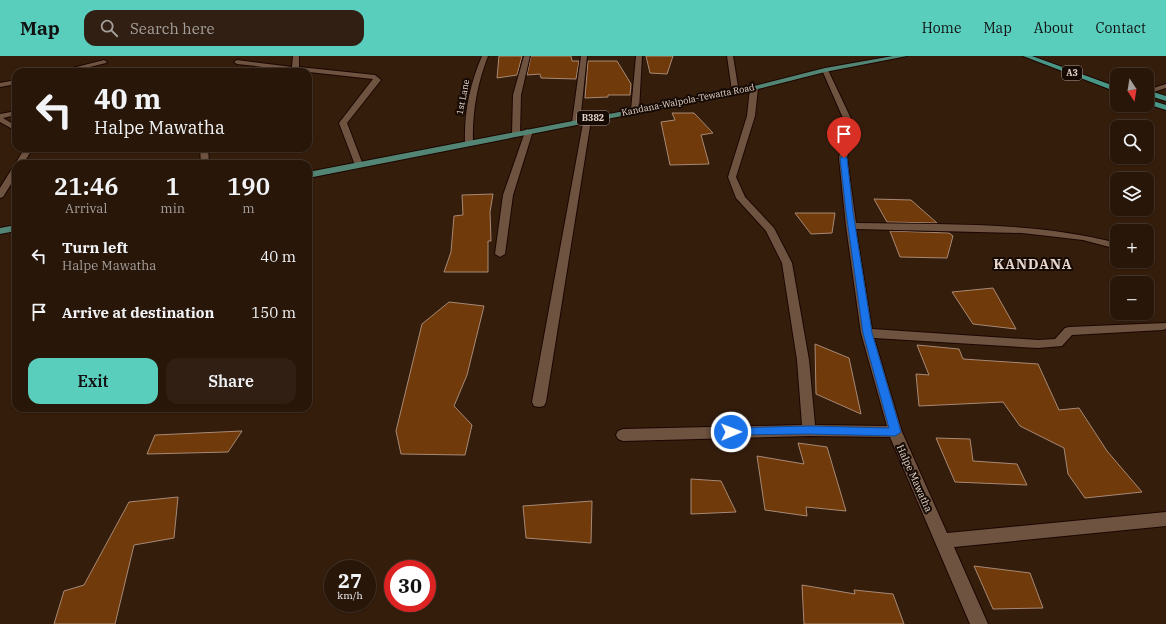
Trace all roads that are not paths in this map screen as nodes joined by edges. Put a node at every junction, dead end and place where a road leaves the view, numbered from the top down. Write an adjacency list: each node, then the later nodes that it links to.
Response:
1 (296, 56): 14 (street)
2 (485, 56): 37 (street, 1st Lane)
3 (527, 56): 36 (street)
4 (584, 56): 33 (street)
5 (639, 56): 29 (street)
6 (730, 56): 24 (street)
7 (904, 56): 15 (main road, Kandana-Walpola-Tewatta Road / B382)
8 (1026, 56): 21 (highway, A3)
9 (1043, 56): 17 (highway, A3)
10 (104, 62): 12 (street)
11 (237, 62): 13 (street)
12 (78, 68)
13 (287, 68)
14 (295, 68)
15 (825, 70): 22 (main road, Kandana-Walpola-Tewatta Road / B382); 42 (street, Halpe Mawatha)
16 (312, 71): 38 (street)
17 (1110, 80)
18 (12, 83): 19 (street)
19 (0, 85)
20 (1166, 86): 23 (street)
21 (1110, 87)
22 (754, 88): 24 (main road, Kandana-Walpola-Tewatta Road / B382); 50 (street)
23 (1154, 90)
24 (736, 91): 29 (main road, Kandana-Walpola-Tewatta Road / B382)
25 (1154, 95): 26 (highway)
26 (1166, 99)
27 (1154, 104): 28 (highway)
28 (1166, 108)
29 (635, 110): 32 (main road, Kandana-Walpola-Tewatta Road / B382)
30 (12, 114): 31 (street)
31 (0, 118): 34 (street)
32 (587, 120): 33 (main road, Kandana-Walpola-Tewatta Road / B382); 49 (street)
33 (576, 122): 35 (main road, Kandana-Walpola-Tewatta Road / B382)
34 (12, 126)
35 (529, 131): 36 (main road, Kandana-Walpola-Tewatta Road / B382); 46 (street)
36 (516, 134): 37 (main road, Kandana-Walpola-Tewatta Road / B382)
37 (469, 143): 38 (main road, Kandana-Walpola-Tewatta Road / B382)
38 (359, 165): 39 (main road, Kandana-Walpola-Tewatta Road / B382)
39 (312, 173)
40 (12, 176): 41 (street)
41 (0, 195)
42 (851, 226): 45 (street); 48 (street, Halpe Mawatha)
43 (12, 229): 44 (main road)
44 (0, 231)
45 (1110, 244)
46 (500, 254)
47 (1162, 326): 48 (street)
48 (867, 333): 51 (street, Halpe Mawatha)
49 (539, 402)
50 (809, 430): 51 (street); 52 (street)
51 (895, 432): 54 (street, Halpe Mawatha)
52 (623, 435)
53 (1166, 519): 54 (street)
54 (943, 541): 55 (street, Halpe Mawatha)
55 (979, 624)

